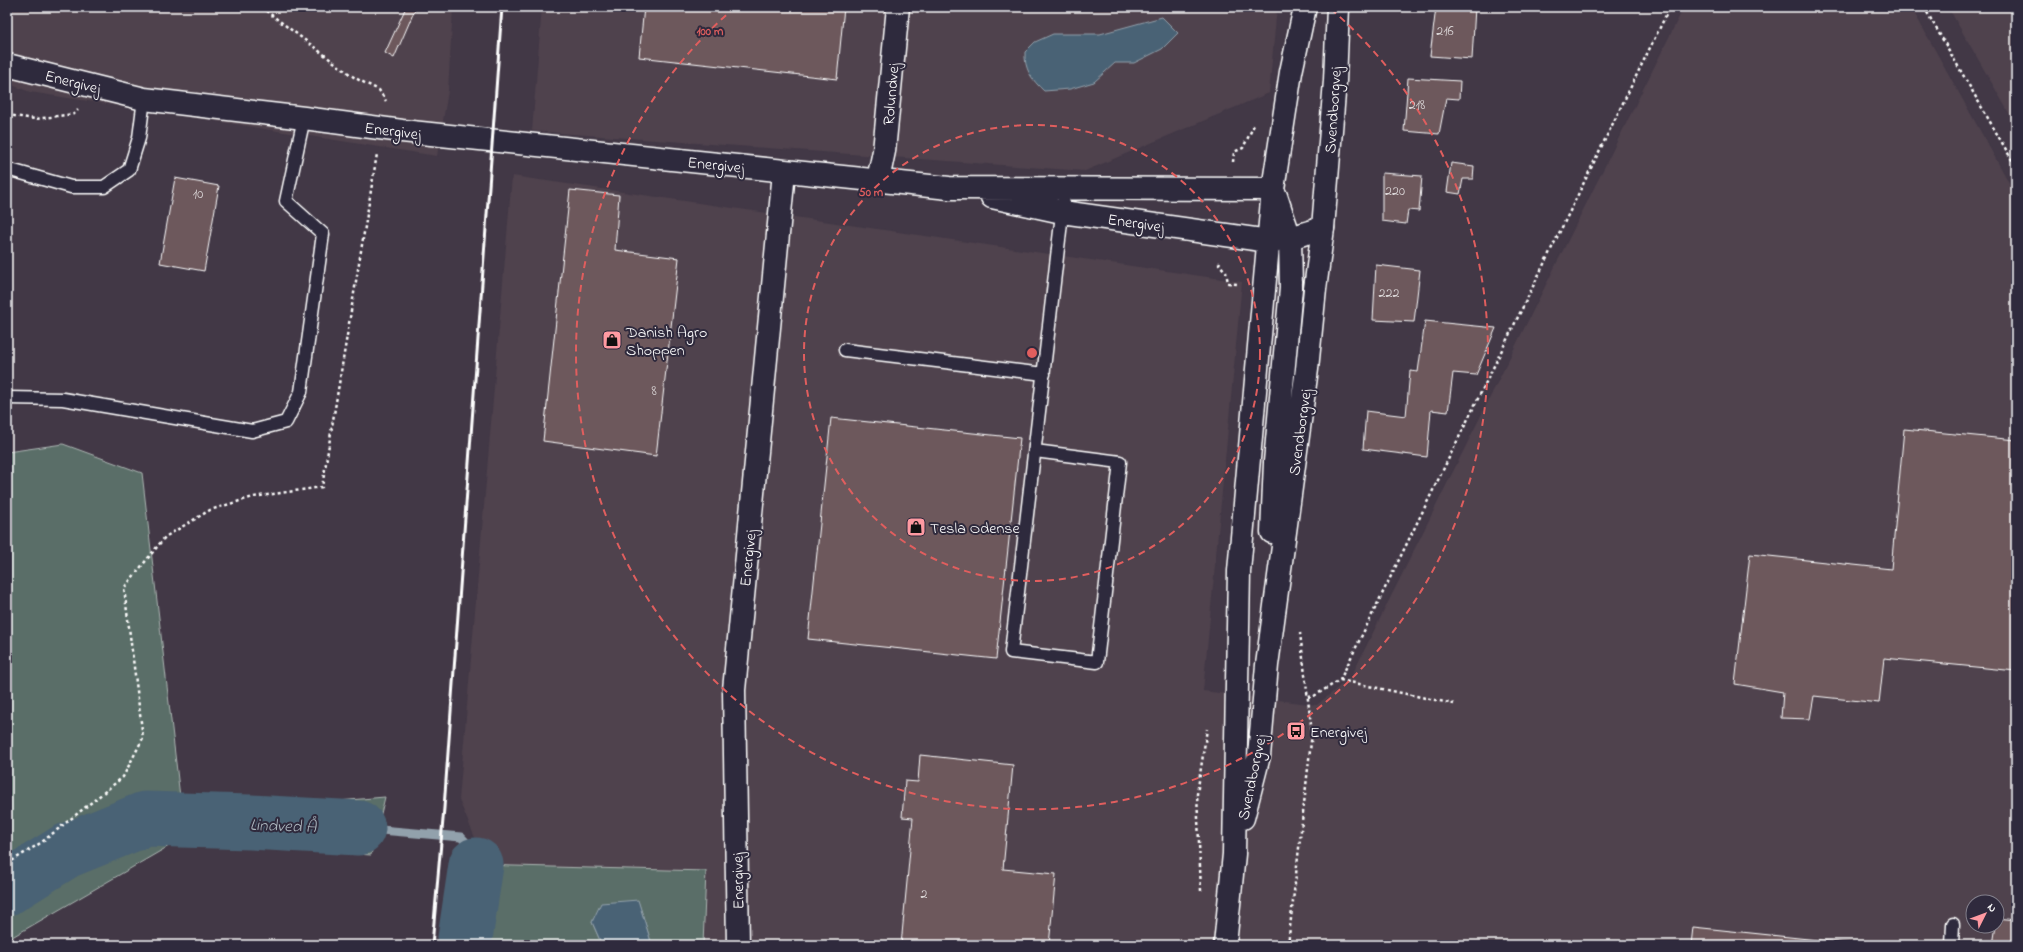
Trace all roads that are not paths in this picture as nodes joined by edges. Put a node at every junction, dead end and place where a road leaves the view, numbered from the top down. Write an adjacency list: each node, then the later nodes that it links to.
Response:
1 (898, 7): 9 (street, Rolundvej)
2 (1305, 7): 12 (street, Svendborgvej)
3 (1338, 7): 14 (street, Svendborgvej)
4 (7, 65): 5 (street, Energivej)
5 (144, 99): 6 (street, Energivej); 7 (lane)
6 (304, 118): 8 (street, Energivej); 19 (lane)
7 (7, 170)
8 (784, 172): 9 (street, Energivej); 24 (street, Energivej)
9 (878, 180): 10 (street, Energivej)
10 (949, 188): 11 (street, Energivej); 13 (street, Energivej)
11 (1065, 188): 12 (street, Energivej); 13 (lane)
12 (1273, 189): 15 (street); 16 (street, Svendborgvej)
13 (1062, 212): 16 (street, Energivej); 18 (lane)
14 (1323, 228): 15 (street, Energivej); 21 (street, Svendborgvej)
15 (1290, 238): 16 (street, Energivej); 21 (street)
16 (1269, 240): 22 (street, Svendborgvej)
17 (845, 350): 18 (lane)
18 (1044, 374): 20 (lane)
19 (7, 398)
20 (1035, 451): 20 (lane)
21 (1266, 665): 22 (street, Svendborgvej)
22 (1234, 854): 25 (street, Svendborgvej)
23 (1953, 924): 26 (lane)
24 (738, 945)
25 (1225, 945)
26 (1952, 945)

